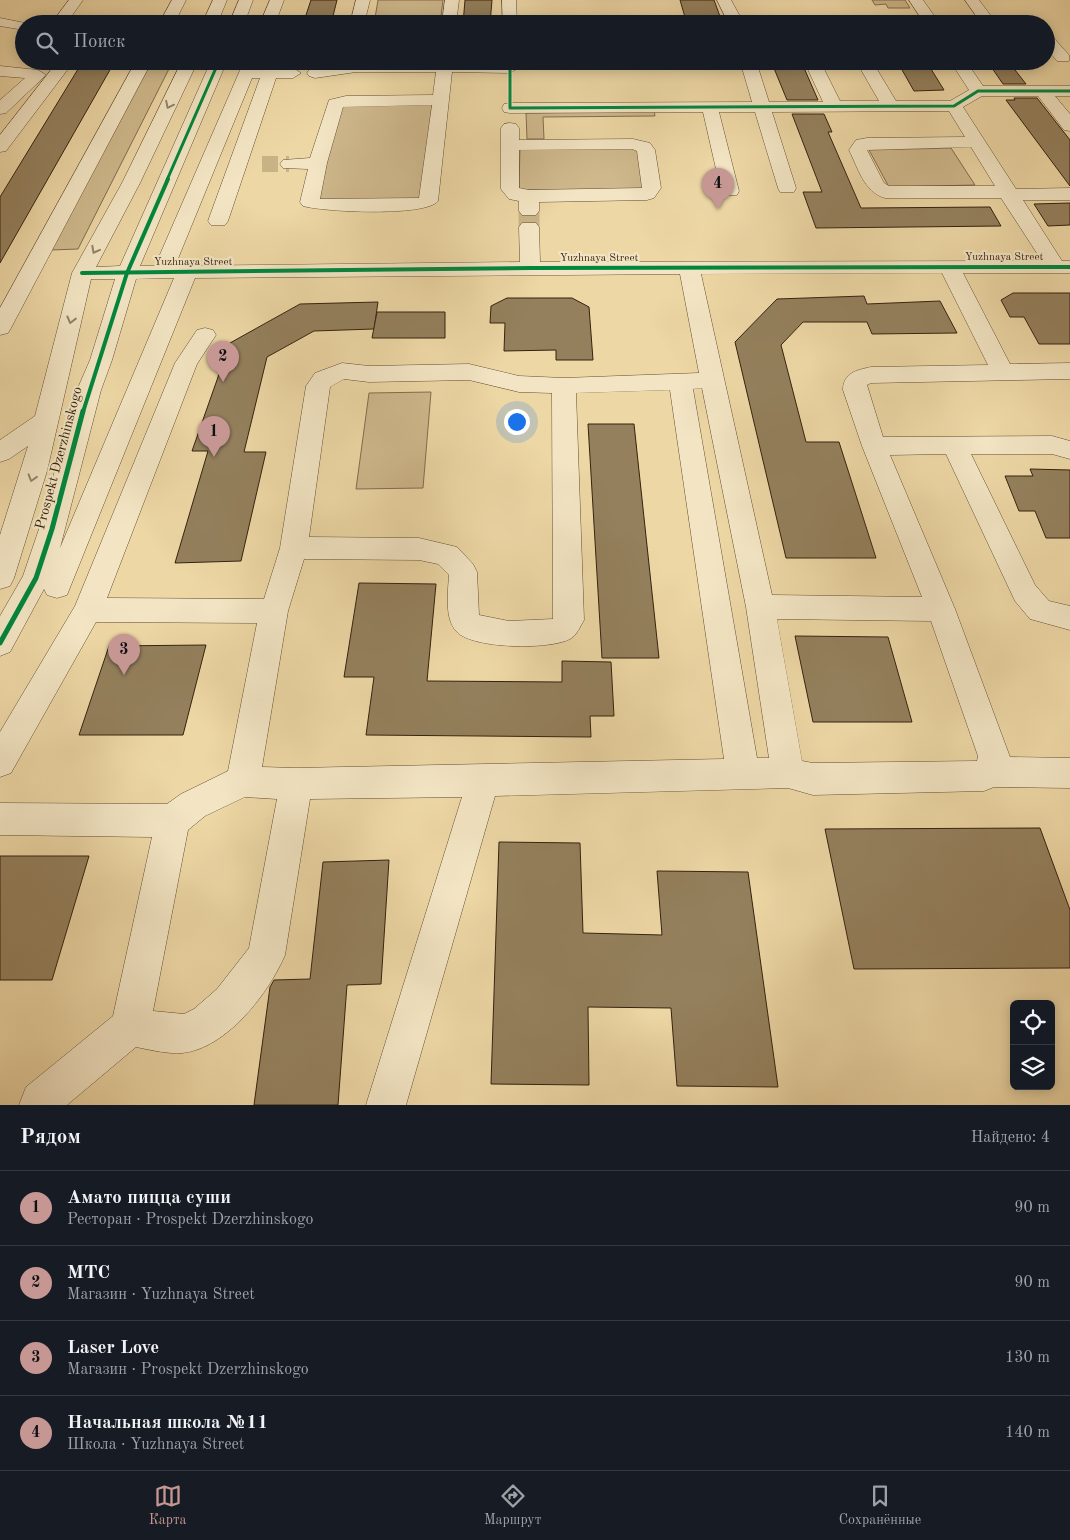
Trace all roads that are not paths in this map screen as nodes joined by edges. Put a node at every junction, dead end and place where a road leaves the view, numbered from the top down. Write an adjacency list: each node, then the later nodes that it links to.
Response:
1 (76, 0): 12 (street)
2 (180, 0): 13 (street)
3 (220, 0): 14 (street)
4 (246, 0): 15 (street)
5 (277, 0): 16 (street)
6 (363, 0): 17 (street)
7 (452, 0): 18 (street)
8 (510, 0): 19 (street)
9 (724, 0): 20 (street)
10 (916, 0): 21 (street)
11 (972, 0): 22 (street)
12 (65, 15)
13 (171, 15)
14 (213, 15)
15 (240, 15)
16 (271, 15)
17 (359, 15)
18 (450, 15)
19 (510, 15)
20 (732, 15)
21 (927, 15)
22 (983, 15)
23 (0, 22): 24 (street)
24 (15, 24)
25 (1055, 47): 26 (street)
26 (1067, 58)
27 (50, 70): 45 (street)
28 (58, 70): 60 (street)
29 (139, 70): 80 (street)
30 (186, 70): 76 (street, Prospekt Dzerzhinskogo, one-way to 76)
31 (215, 70): 77 (street, Prospekt Dzerzhinskogo)
32 (248, 70): 61 (street)
33 (260, 70): 42 (street)
34 (329, 70): 44 (street)
35 (444, 70): 49 (street)
36 (510, 70): 54 (street)
37 (751, 70): 56 (street)
38 (816, 70): 52 (street)
39 (869, 70): 50 (street)
40 (964, 70): 47 (street)
41 (0, 71): 45 (street)
42 (270, 73): 43 (street); 62 (street)
43 (293, 73)
44 (315, 73)
45 (38, 75): 53 (street)
46 (1070, 90): 48 (street)
47 (978, 91): 48 (street); 51 (street)
48 (1043, 91): 57 (street)
49 (441, 100): 64 (street); 64 (street)
50 (890, 106): 51 (street); 52 (street)
51 (954, 106): 58 (street)
52 (834, 107): 56 (street)
53 (0, 108)
54 (510, 108): 55 (street); 59 (street)
55 (710, 108): 56 (street); 66 (street)
56 (762, 108): 65 (street)
57 (1070, 126)
58 (976, 142): 67 (street); 67 (street)
59 (510, 145): 69 (street); 69 (street)
60 (0, 147)
61 (208, 164): 62 (street); 78 (street)
62 (246, 164): 70 (street)
63 (289, 164): 64 (street)
64 (318, 164)
65 (786, 188)
66 (730, 191)
67 (1008, 193): 68 (street); 71 (street)
68 (1070, 194)
69 (529, 211): 72 (street)
70 (218, 221)
71 (1063, 267): 74 (street, Yuzhnaya Street)
72 (530, 268): 73 (street, Yuzhnaya Street); 75 (street, Yuzhnaya Street)
73 (689, 268): 74 (street, Yuzhnaya Street); 86 (street)
74 (949, 268): 84 (street)
75 (187, 272): 78 (street, Yuzhnaya Street); 96 (street)
76 (82, 273): 77 (street); 88 (street, Prospekt Dzerzhinskogo, one-way to 88)
77 (127, 273): 78 (street, Yuzhnaya Street); 102 (street, Prospekt Dzerzhinskogo)
78 (162, 273)
79 (0, 284): 80 (street)
80 (23, 284): 81 (street)
81 (0, 328)
82 (205, 335): 99 (street)
83 (1070, 371): 84 (street)
84 (1003, 372): 90 (street)
85 (680, 380): 86 (street); 87 (street); 107 (street)
86 (712, 380): 97 (street)
87 (564, 386): 94 (street); 94 (street)
88 (47, 420): 91 (street, Prospekt Dzerzhinskogo); 93 (street)
89 (954, 445): 90 (street); 92 (street); 101 (street)
90 (874, 446): 98 (street)
91 (40, 448): 93 (street); 95 (street, Prospekt Dzerzhinskogo, one-way to 95)
92 (1070, 450)
93 (0, 453)
94 (294, 548): 100 (street)
95 (0, 578)
96 (57, 587)
97 (760, 607): 98 (street); 105 (street)
98 (941, 608): 104 (street)
99 (88, 610): 100 (street); 103 (street)
100 (274, 611): 108 (street)
101 (1070, 618)
102 (0, 643)
103 (0, 762)
104 (991, 772): 105 (street); 106 (street)
105 (788, 773): 107 (street)
106 (1070, 773)
107 (743, 774): 109 (street)
108 (242, 781): 110 (street); 112 (street)
109 (483, 782): 110 (street); 115 (street)
110 (296, 784): 113 (street)
111 (0, 819): 112 (street)
112 (173, 821): 113 (street)
113 (130, 1028): 114 (street)
114 (39, 1105)
115 (386, 1105)

